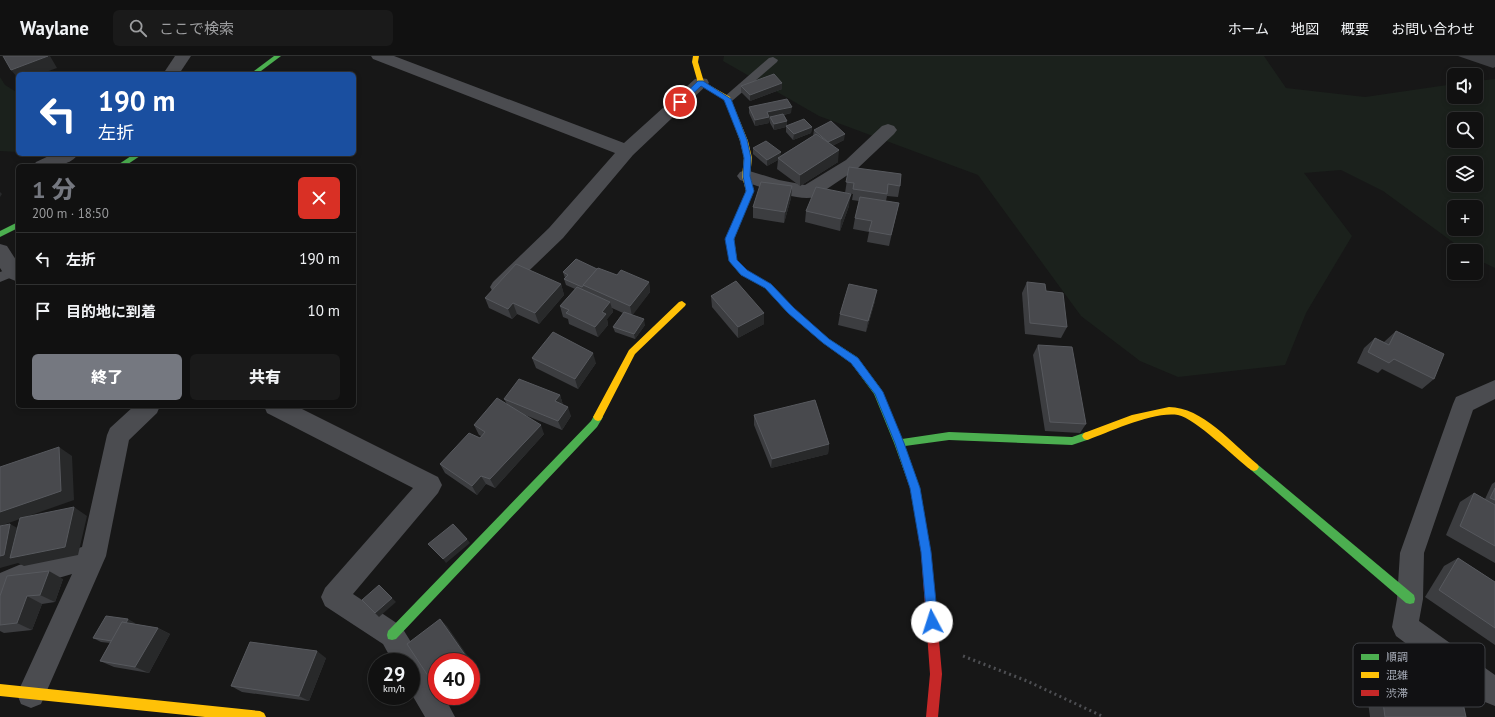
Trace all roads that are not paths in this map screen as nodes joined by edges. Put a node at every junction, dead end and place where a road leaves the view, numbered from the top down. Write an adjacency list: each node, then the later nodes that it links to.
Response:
1 (182, 56): 6 (street)
2 (278, 56): 7 (main road)
3 (379, 56): 11 (street)
4 (696, 56): 8 (main road)
5 (773, 60): 9 (lane)
6 (172, 72)
7 (256, 72)
8 (700, 83): 9 (main road); 11 (street)
9 (728, 99): 16 (main road)
10 (888, 130): 16 (street)
11 (627, 151): 21 (street)
12 (64, 156): 14 (street)
13 (136, 156): 15 (main road)
14 (46, 164)
15 (123, 164)
16 (746, 176): 26 (main road)
17 (16, 226): 18 (main road)
18 (0, 234)
19 (0, 251): 20 (street)
20 (10, 274)
21 (490, 298)
22 (682, 304): 30 (main road)
23 (1495, 389): 29 (street)
24 (147, 408): 27 (street)
25 (279, 408): 30 (street)
26 (899, 443): 29 (main road); 40 (main road)
27 (93, 556): 28 (street); 37 (street)
28 (0, 585)
29 (1410, 599): 31 (street)
30 (392, 635): 32 (street)
31 (1427, 643)
32 (403, 653)
33 (420, 682): 39 (street)
34 (1485, 685): 36 (street)
35 (0, 690): 37 (main road)
36 (1495, 692)
37 (31, 694): 38 (main road)
38 (260, 717)
39 (441, 717)
40 (932, 717)

